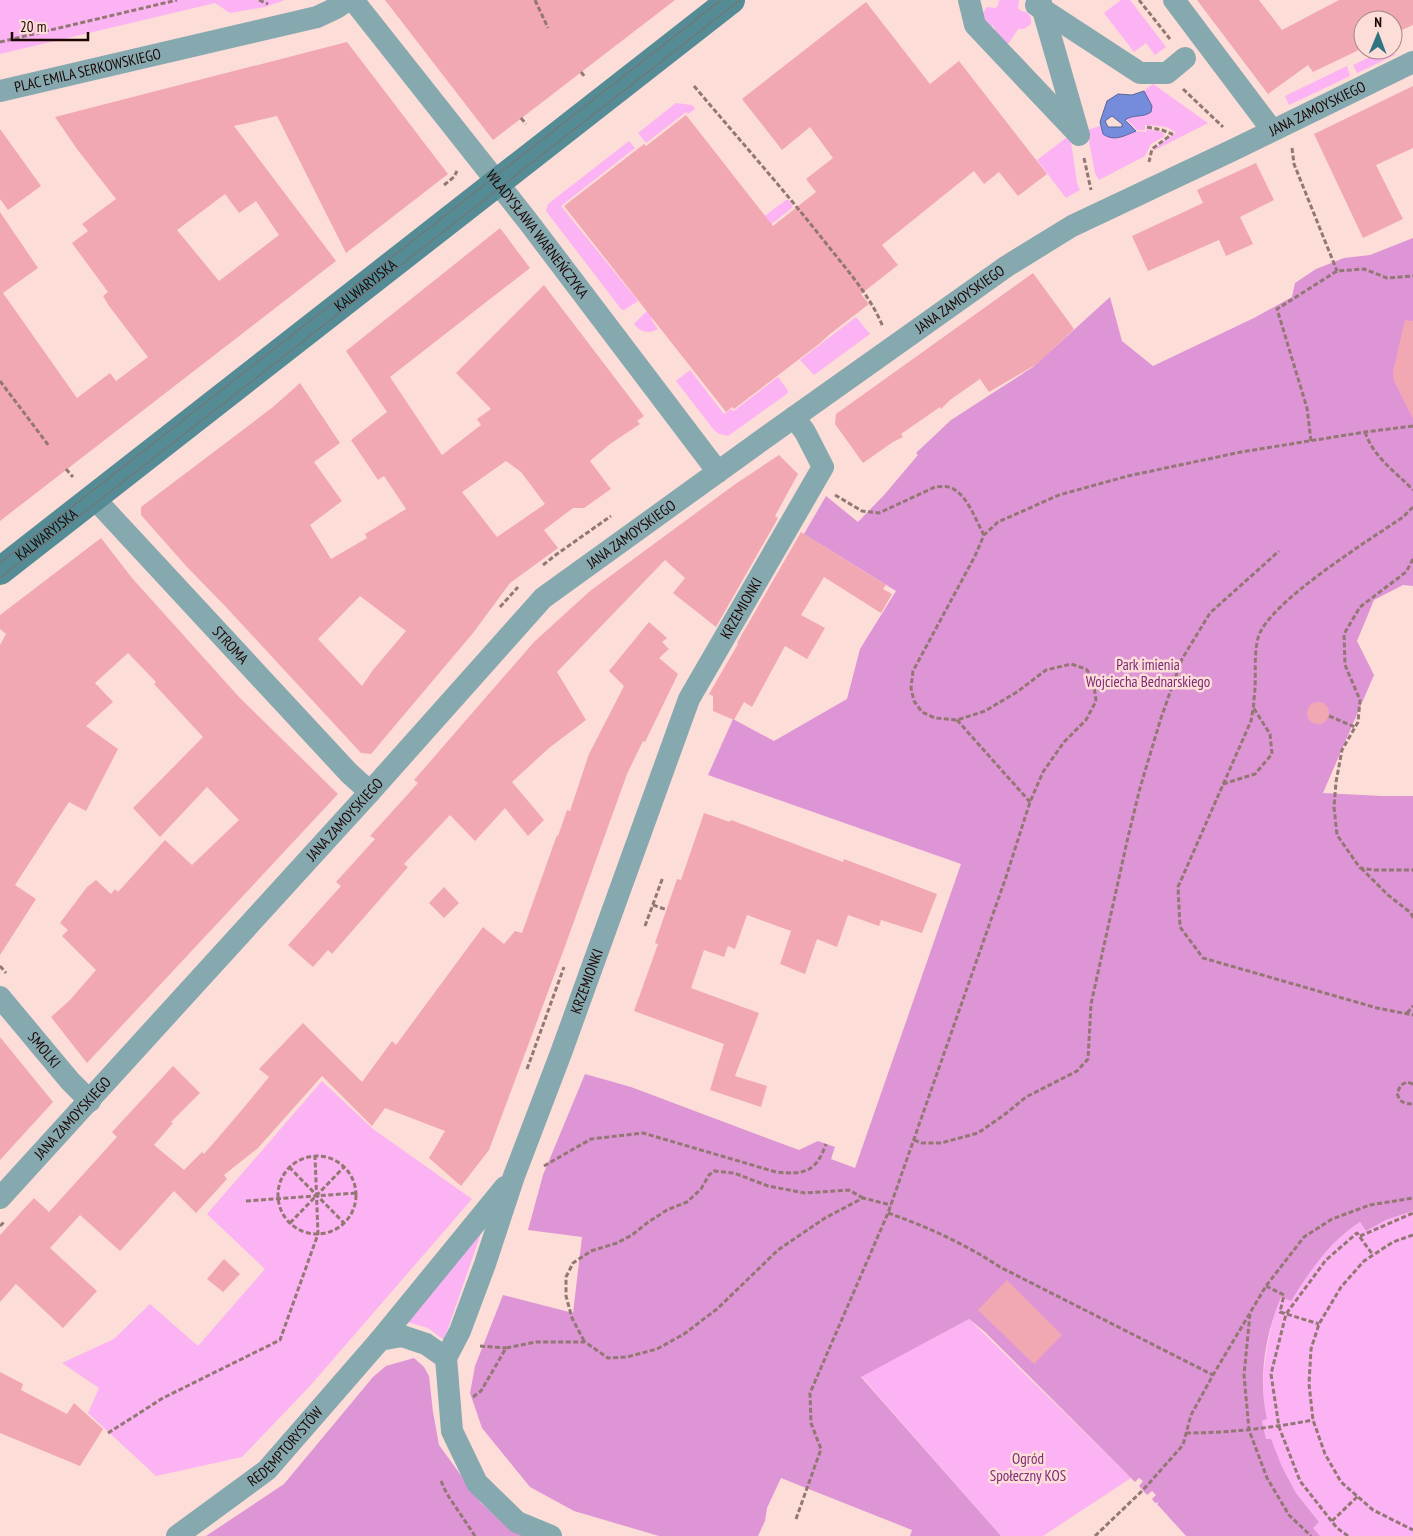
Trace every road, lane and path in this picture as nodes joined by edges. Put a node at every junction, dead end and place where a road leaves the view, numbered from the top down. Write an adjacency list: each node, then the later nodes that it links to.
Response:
1 (177, 0): 11 (path)
2 (348, 0): 17 (street, PLAC EMILA SERKOWSKIEGO)
3 (353, 0): 27 (street, WŁADYSŁAWA WARNEŃCZYKA)
4 (534, 0): 10 (path)
5 (731, 0): 27 (street, KALWARYJSKA)
6 (969, 0): 9 (street)
7 (1139, 0): 12 (path)
8 (1174, 0): 23 (street)
9 (1037, 3): 12 (street)
10 (548, 28)
11 (0, 42)
12 (1185, 58)
13 (1413, 62): 23 (street, JANA ZAMOYSKIEGO)
14 (581, 72): 15 (path)
15 (585, 77)
16 (694, 86): 32 (path)
17 (0, 91)
18 (1187, 92): 22 (path)
19 (521, 118): 20 (path)
20 (526, 124)
21 (1146, 127): 25 (path)
22 (1223, 127)
23 (1282, 135): 30 (path); 34 (street, JANA ZAMOYSKIEGO)
24 (1085, 162): 29 (path)
25 (1149, 163)
26 (458, 167): 28 (path)
27 (497, 182): 40 (street, WŁADYSŁAWA WARNEŃCZYKA); 44 (street, KALWARYJSKA)
28 (444, 185)
29 (1092, 191)
30 (1336, 272): 31 (path); 37 (path)
31 (1413, 276)
32 (885, 332)
33 (0, 381): 38 (path)
34 (794, 416): 40 (street, JANA ZAMOYSKIEGO); 80 (street, KRZEMIONKI)
35 (1413, 426): 36 (path)
36 (1364, 432): 37 (path); 43 (path)
37 (1312, 441): 46 (path)
38 (49, 446)
39 (66, 469): 41 (path)
40 (718, 472): 55 (street, JANA ZAMOYSKIEGO)
41 (72, 477)
42 (828, 490): 46 (path)
43 (1413, 490)
44 (94, 497): 49 (street, KALWARYJSKA); 55 (street, STROMA)
45 (1413, 507): 50 (path)
46 (984, 535): 52 (path)
47 (1279, 551): 74 (path)
48 (1413, 559): 53 (path)
49 (0, 571)
50 (1253, 706): 54 (path); 54 (path)
51 (1329, 716): 53 (path)
52 (957, 720): 56 (path); 56 (path)
53 (1355, 727): 57 (path)
54 (1223, 784): 67 (path)
55 (370, 792): 72 (street, JANA ZAMOYSKIEGO)
56 (1030, 802): 74 (path)
57 (1360, 868): 58 (path); 62 (path)
58 (1413, 870)
59 (663, 877): 60 (path)
60 (653, 905): 61 (path); 63 (path)
61 (666, 910)
62 (1413, 918)
63 (645, 926)
64 (566, 962): 69 (path)
65 (0, 997): 72 (street, SMOLKI)
66 (1413, 1006): 67 (path)
67 (1407, 1013): 68 (path)
68 (1413, 1015)
69 (524, 1075)
70 (1413, 1079): 71 (path)
71 (1412, 1084): 73 (path)
72 (90, 1101): 83 (street, JANA ZAMOYSKIEGO)
73 (1413, 1104)
74 (914, 1140): 88 (path)
75 (826, 1144): 79 (path)
76 (315, 1156): 77 (path); 78 (path); 82 (path)
77 (289, 1167): 82 (path); 86 (path)
78 (344, 1167): 81 (path); 82 (path)
79 (538, 1170)
80 (514, 1176): 103 (street, REDEMPTORYSTÓW); 107 (street, KRZEMIONKI)
81 (356, 1193): 82 (path); 93 (path)
82 (317, 1196): 86 (path); 92 (path); 93 (path); 95 (path)
83 (0, 1198)
84 (863, 1198): 88 (path); 104 (path); 104 (path)
85 (1413, 1198): 99 (path)
86 (278, 1199): 87 (path); 92 (path)
87 (246, 1201)
88 (891, 1204): 89 (path)
89 (888, 1212): 108 (path); 117 (path)
90 (1413, 1213): 97 (path)
91 (6, 1219): 94 (path)
92 (290, 1223): 95 (path)
93 (344, 1223): 95 (path)
94 (0, 1226)
95 (318, 1234): 114 (path)
96 (1413, 1235): 98 (path)
97 (1360, 1236): 98 (path); 101 (path)
98 (1373, 1255): 102 (path)
99 (1266, 1286): 100 (path); 101 (path)
100 (1250, 1313): 108 (path); 112 (path)
101 (1286, 1314): 102 (path); 111 (path)
102 (1319, 1324): 110 (path)
103 (380, 1340): 107 (street); 120 (street, REDEMPTORYSTÓW)
104 (584, 1342): 106 (path)
105 (477, 1346): 106 (path)
106 (506, 1348): 109 (path)
107 (446, 1358): 122 (street)
108 (1212, 1375): 113 (path)
109 (470, 1399)
110 (1313, 1420): 111 (path); 116 (path)
111 (1279, 1427): 112 (path); 118 (path)
112 (1250, 1430): 113 (path); 124 (path)
113 (1186, 1433): 123 (path)
114 (108, 1434)
115 (441, 1481): 121 (path)
116 (1358, 1496): 118 (path); 119 (path)
117 (796, 1519)
118 (1332, 1521): 125 (path)
119 (1413, 1530)
120 (177, 1536)
121 (475, 1536)
122 (551, 1536)
123 (1094, 1536)
124 (1311, 1536)
125 (1348, 1536)

